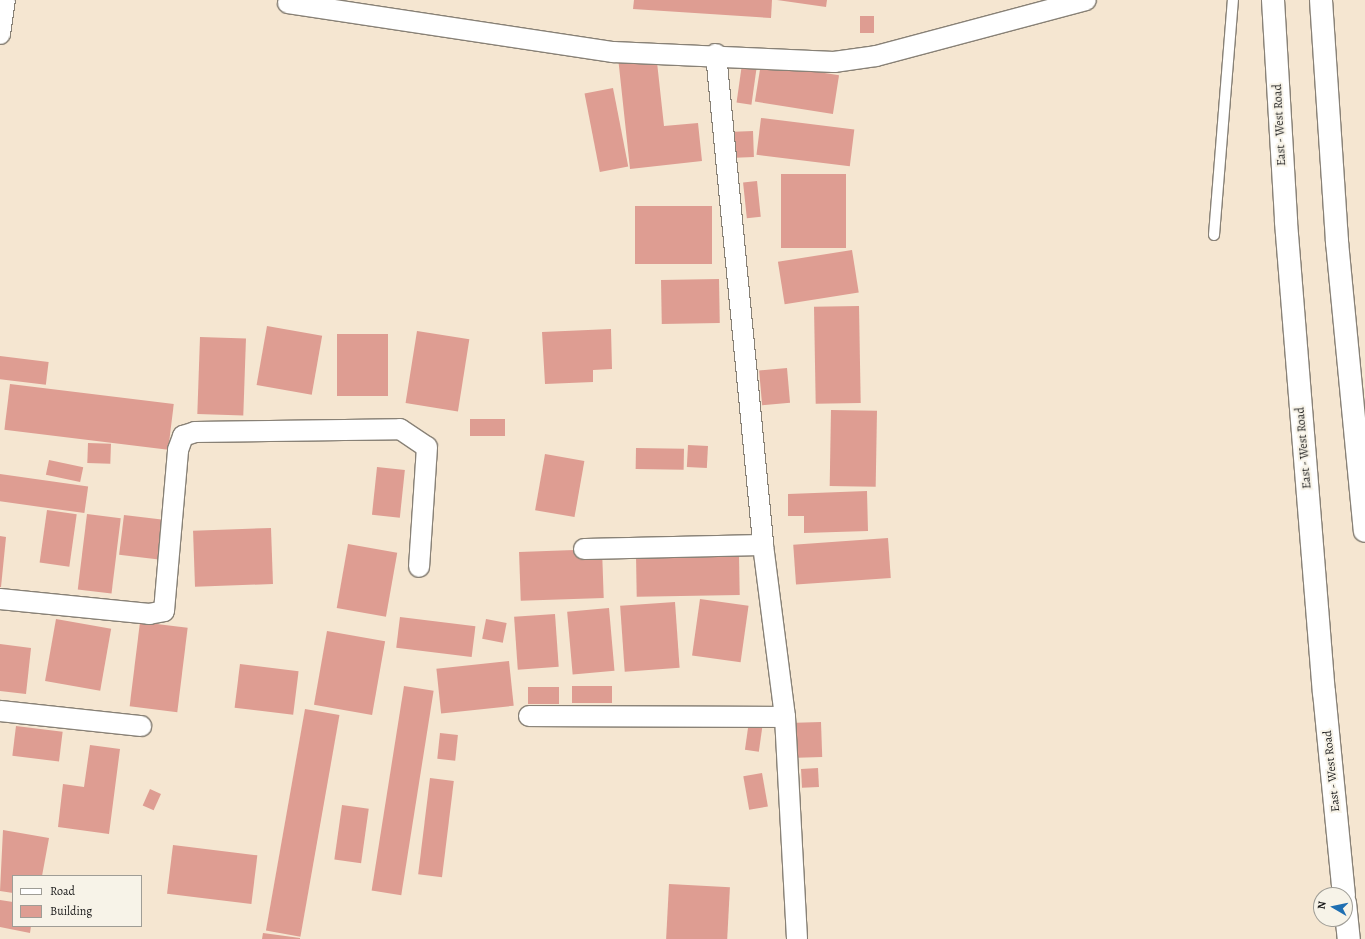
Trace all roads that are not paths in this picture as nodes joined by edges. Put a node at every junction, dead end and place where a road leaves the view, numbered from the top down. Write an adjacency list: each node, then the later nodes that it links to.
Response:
1 (5, 0): 7 (street)
2 (1086, 0): 8 (street)
3 (1233, 0): 9 (lane)
4 (1273, 0): 19 (main road, East - West Road)
5 (1321, 0): 10 (main road)
6 (288, 3): 8 (street)
7 (0, 34)
8 (716, 54): 11 (street)
9 (1214, 235)
10 (1365, 531)
11 (763, 545): 12 (street); 17 (street)
12 (584, 549)
13 (419, 567): 14 (street)
14 (0, 599)
15 (0, 712): 18 (street)
16 (529, 716): 17 (street)
17 (786, 717): 21 (street)
18 (141, 726)
19 (1343, 887)
20 (1348, 927): 22 (main road)
21 (797, 939)
22 (1349, 939)

